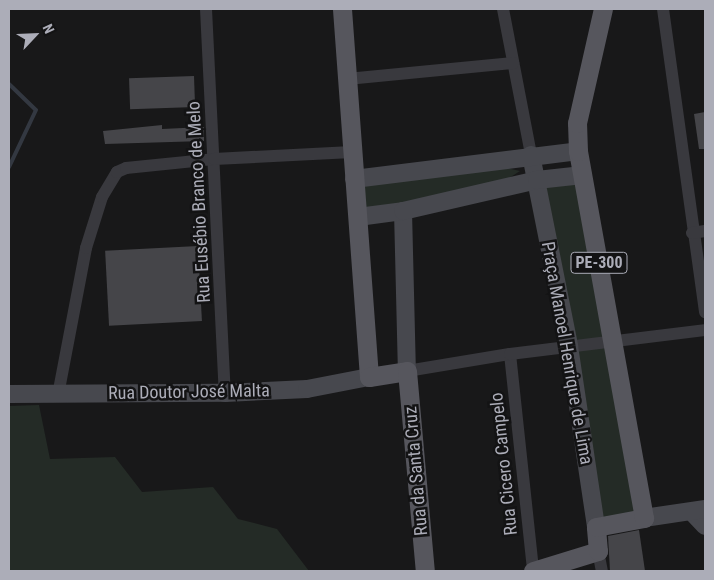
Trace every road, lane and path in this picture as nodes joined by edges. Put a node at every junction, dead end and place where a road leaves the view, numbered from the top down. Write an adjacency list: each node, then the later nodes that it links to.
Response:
1 (206, 9): 11 (street, Rua Eusébio Branco de Melo)
2 (342, 9): 7 (main road)
3 (503, 9): 6 (street)
4 (603, 9): 8 (main road, PE-300)
5 (663, 9): 18 (street)
6 (513, 63): 7 (street); 10 (street)
7 (347, 80): 9 (main road)
8 (578, 151): 10 (street); 12 (main road, PE-300)
9 (352, 152): 11 (street); 13 (main road)
10 (531, 155): 13 (street); 14 (street, Praça Manoel Henrique de Lima)
11 (214, 159): 26 (street, Rua Eusébio Branco de Melo); 28 (street)
12 (583, 175): 14 (street); 21 (main road, PE-300)
13 (354, 179): 16 (main road)
14 (537, 180): 15 (street); 22 (street, Praça Manoel Henrique de Lima)
15 (403, 210): 16 (street); 24 (street)
16 (358, 217): 25 (main road)
17 (705, 231): 18 (street)
18 (692, 233): 19 (street)
19 (705, 312)
20 (705, 330): 21 (street)
21 (613, 341): 22 (street); 30 (main road, PE-300)
22 (569, 346): 23 (street); 32 (street, Praça Manoel Henrique de Lima)
23 (510, 354): 24 (street); 35 (street, Rua Cicero Campelo)
24 (407, 371): 25 (main road); 34 (main road, Rua da Santa Cruz)
25 (369, 377): 26 (street, Rua Doutor José Malta)
26 (226, 393): 28 (street, Rua Doutor José Malta)
27 (9, 394): 28 (street, Rua Doutor José Malta)
28 (58, 395)
29 (698, 511): 30 (street); 31 (street)
30 (644, 518): 32 (main road)
31 (705, 526)
32 (596, 527): 33 (main road)
33 (598, 551): 35 (main road); 36 (street)
34 (425, 571)
35 (533, 571)
36 (602, 571)

